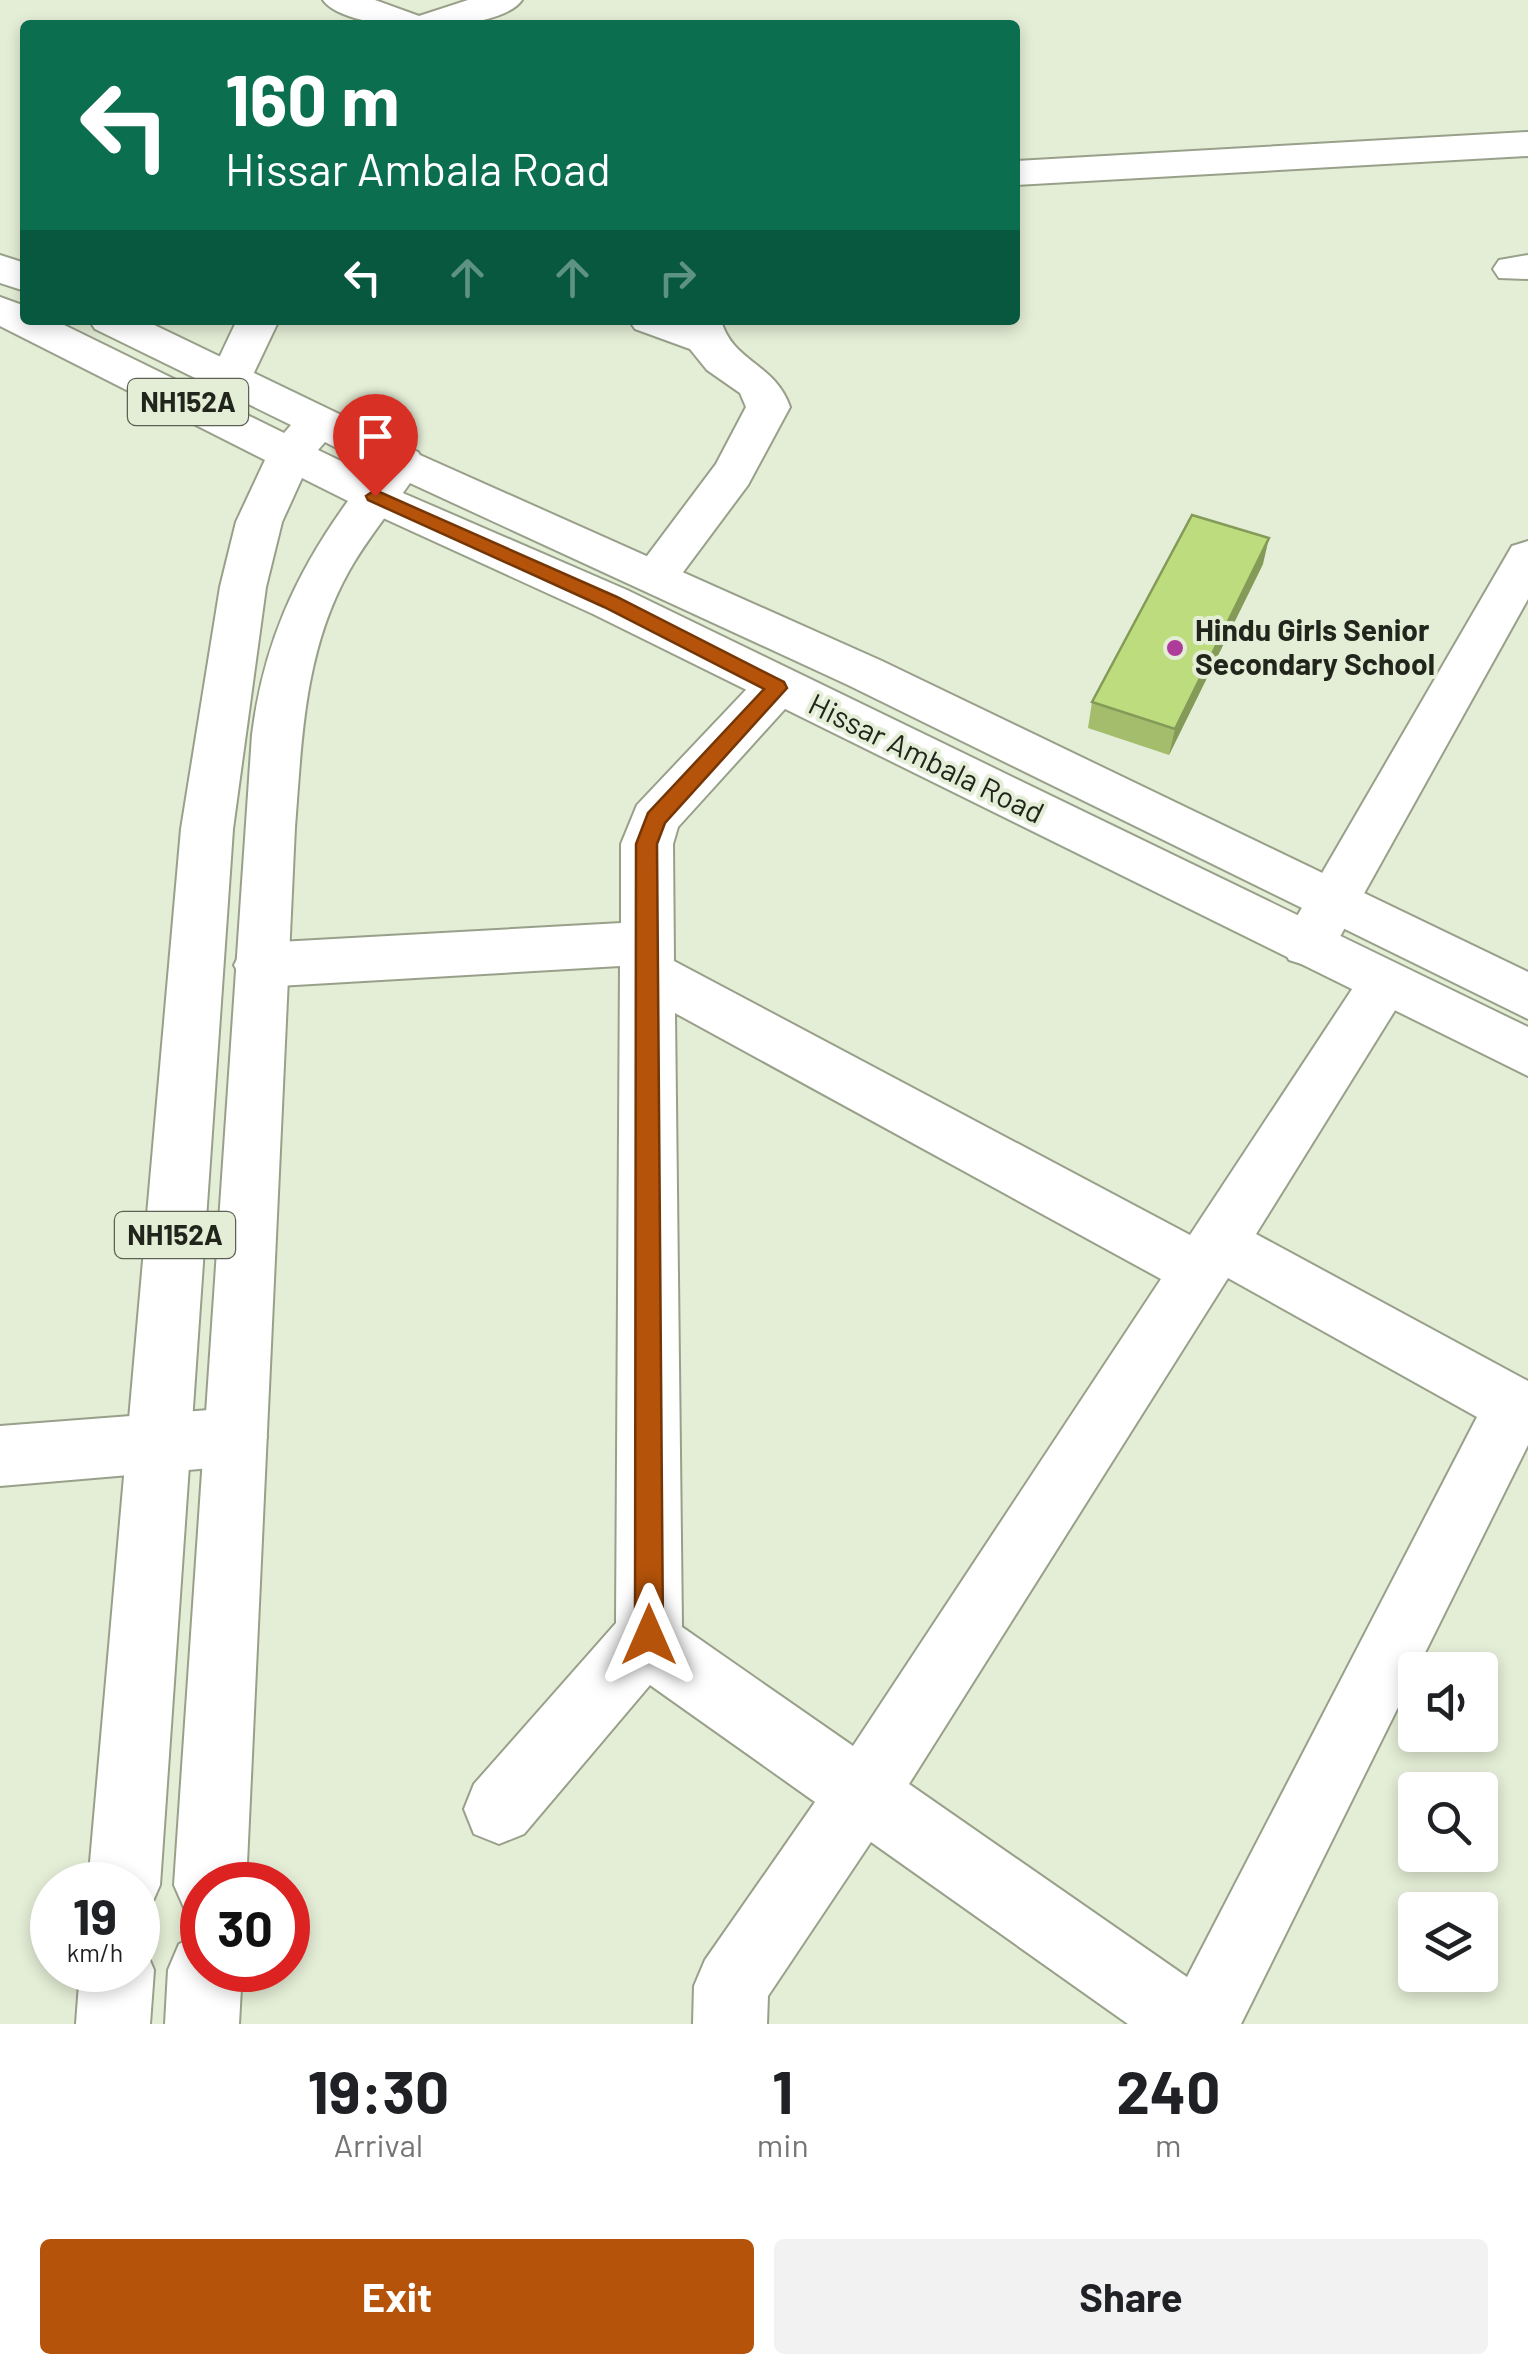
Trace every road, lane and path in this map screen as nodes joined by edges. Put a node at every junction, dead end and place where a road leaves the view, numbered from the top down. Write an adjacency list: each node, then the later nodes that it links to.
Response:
1 (342, 0): 3 (main road)
2 (504, 0): 4 (main road)
3 (396, 20)
4 (443, 20)
5 (1528, 144): 6 (main road)
6 (1020, 174)
7 (39, 325): 11 (main road, Hissar Ambala Road / NH152A)
8 (117, 325): 11 (main road, Hissar Ambala Road / NH152A)
9 (256, 325): 11 (main road)
10 (702, 329): 16 (main road)
11 (223, 396): 12 (main road, Hissar Ambala Road / NH152A); 13 (main road, Hissar Ambala Road / NH152A)
12 (318, 421): 13 (main road, NH152A); 14 (main road, Hissar Ambala Road / NH152A)
13 (289, 456): 14 (main road, Hissar Ambala Road / NH152A); 28 (main road, NH152A)
14 (389, 479): 16 (main road, Hissar Ambala Road); 17 (main road, Hissar Ambala Road); 21 (main road, NH152A)
15 (1528, 557): 18 (main road)
16 (655, 576): 18 (main road, Hissar Ambala Road)
17 (777, 688): 19 (main road, Hissar Ambala Road); 20 (main road)
18 (1332, 902): 19 (main road); 23 (main road, Hissar Ambala Road)
19 (1308, 945): 22 (main road, Hissar Ambala Road)
20 (646, 957): 21 (main road); 25 (main road); 30 (main road)
21 (261, 965): 27 (main road, NH152A)
22 (1384, 983): 24 (main road, Hissar Ambala Road); 25 (main road)
23 (1528, 998)
24 (1528, 1053)
25 (1208, 1256): 26 (main road); 31 (main road)
26 (1521, 1410): 41 (main road)
27 (235, 1437): 28 (main road); 34 (main road, NH152A)
28 (158, 1444): 29 (main road); 33 (main road, NH152A)
29 (0, 1456)
30 (646, 1642): 31 (main road); 32 (main road)
31 (861, 1796): 39 (main road); 40 (main road)
32 (499, 1810)
33 (126, 1862)
34 (211, 1862)
35 (115, 1992): 37 (main road)
36 (204, 1992): 38 (main road)
37 (113, 2024)
38 (202, 2024)
39 (730, 2024)
40 (1192, 2024)
41 (1202, 2024)

